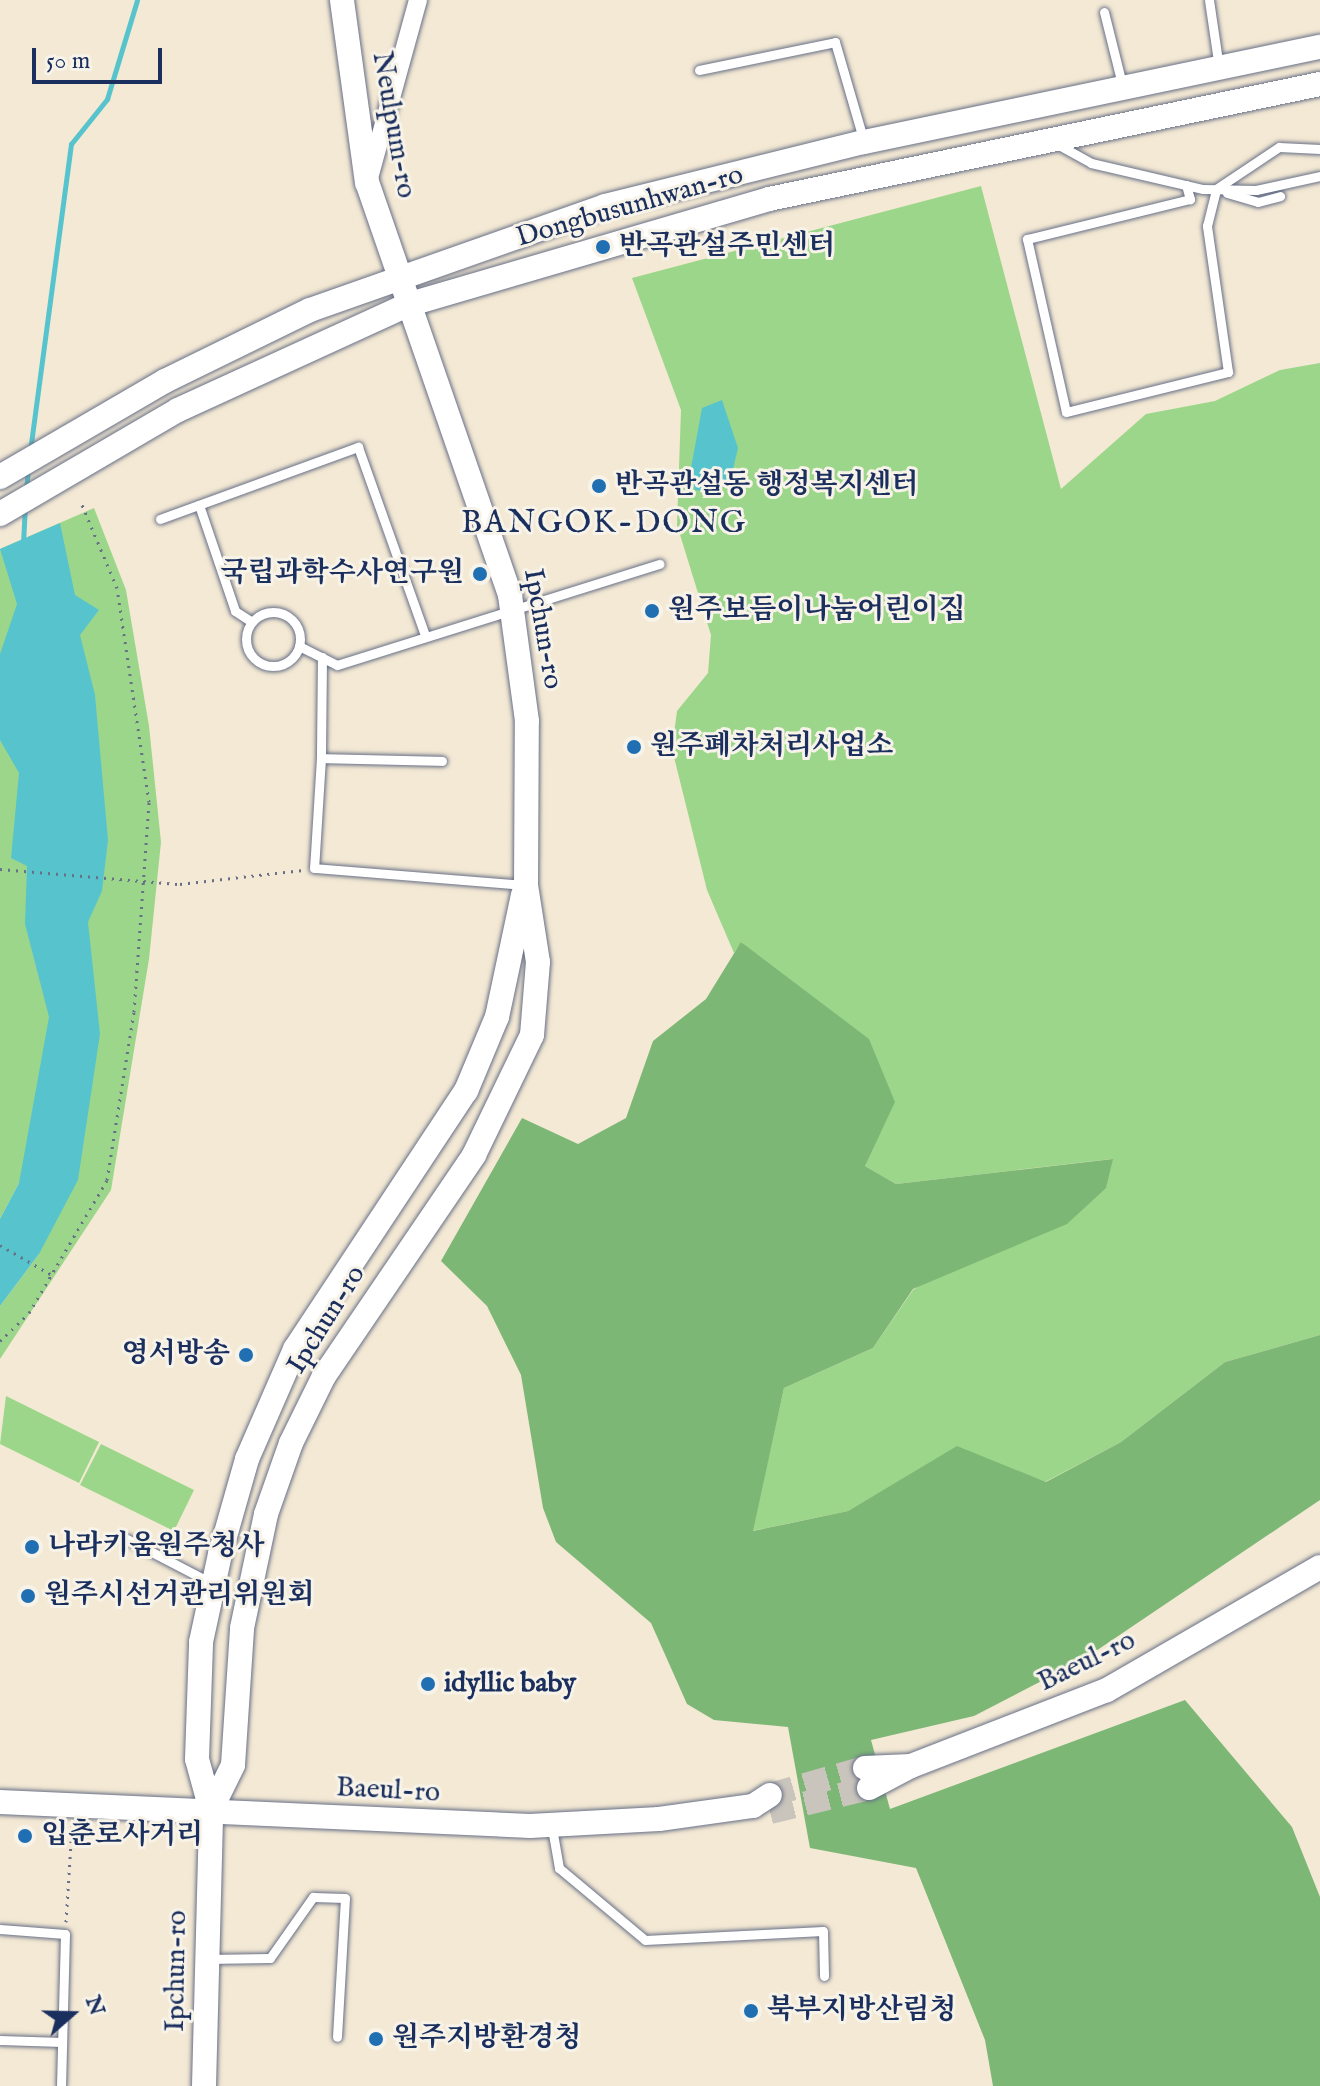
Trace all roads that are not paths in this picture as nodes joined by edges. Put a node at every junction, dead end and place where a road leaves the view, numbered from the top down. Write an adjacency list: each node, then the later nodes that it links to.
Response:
1 (342, 0): 15 (street, Neulpum-ro)
2 (418, 0): 15 (street)
3 (1209, 0): 7 (lane)
4 (1104, 12): 9 (lane)
5 (1320, 47): 7 (street, Dongbusunhwan-ro)
6 (699, 70): 11 (lane)
7 (1219, 71): 9 (street, Dongbusunhwan-ro)
8 (1320, 84): 10 (street, Dongbusunhwan-ro)
9 (1123, 88): 11 (street, Dongbusunhwan-ro)
10 (1044, 137): 13 (street, Dongbusunhwan-ro); 16 (lane)
11 (864, 142): 13 (street); 19 (street, Dongbusunhwan-ro)
12 (1320, 149): 17 (lane)
13 (872, 174): 20 (street, Dongbusunhwan-ro)
14 (1320, 176): 17 (lane)
15 (367, 183): 19 (street, Neulpum-ro)
16 (1186, 185): 17 (lane); 17 (lane)
17 (1216, 189): 18 (lane)
18 (1280, 196)
19 (397, 275): 20 (street, Neulpum-ro); 21 (street, Dongbusunhwan-ro)
20 (407, 305): 23 (street, Dongbusunhwan-ro); 26 (street, Ipchun-ro)
21 (0, 477)
22 (199, 505): 24 (lane); 27 (lane); 28 (lane)
23 (0, 514)
24 (160, 519)
25 (660, 564): 26 (lane)
26 (511, 605): 28 (lane); 33 (street, Ipchun-ro)
27 (252, 622): 29 (lane); 29 (lane)
28 (425, 635): 30 (lane)
29 (299, 646): 30 (lane)
30 (322, 657): 31 (lane)
31 (321, 758): 32 (lane); 33 (lane)
32 (442, 761)
33 (526, 885): 36 (street, Ipchun-ro); 40 (street, Ipchun-ro)
34 (127, 1539): 36 (lane)
35 (1320, 1567): 37 (street, Baeul-ro)
36 (214, 1584): 40 (street, Ipchun-ro)
37 (867, 1778)
38 (0, 1802): 40 (street, Baeul-ro)
39 (764, 1804): 41 (street, Baeul-ro)
40 (211, 1810): 41 (street, Baeul-ro); 43 (street, Ipchun-ro)
41 (551, 1824): 44 (lane)
42 (0, 1929): 47 (lane)
43 (207, 1959): 45 (lane); 49 (street, Ipchun-ro)
44 (824, 1976)
45 (337, 2037)
46 (0, 2040): 47 (lane)
47 (62, 2042): 48 (lane)
48 (61, 2086)
49 (204, 2086)

